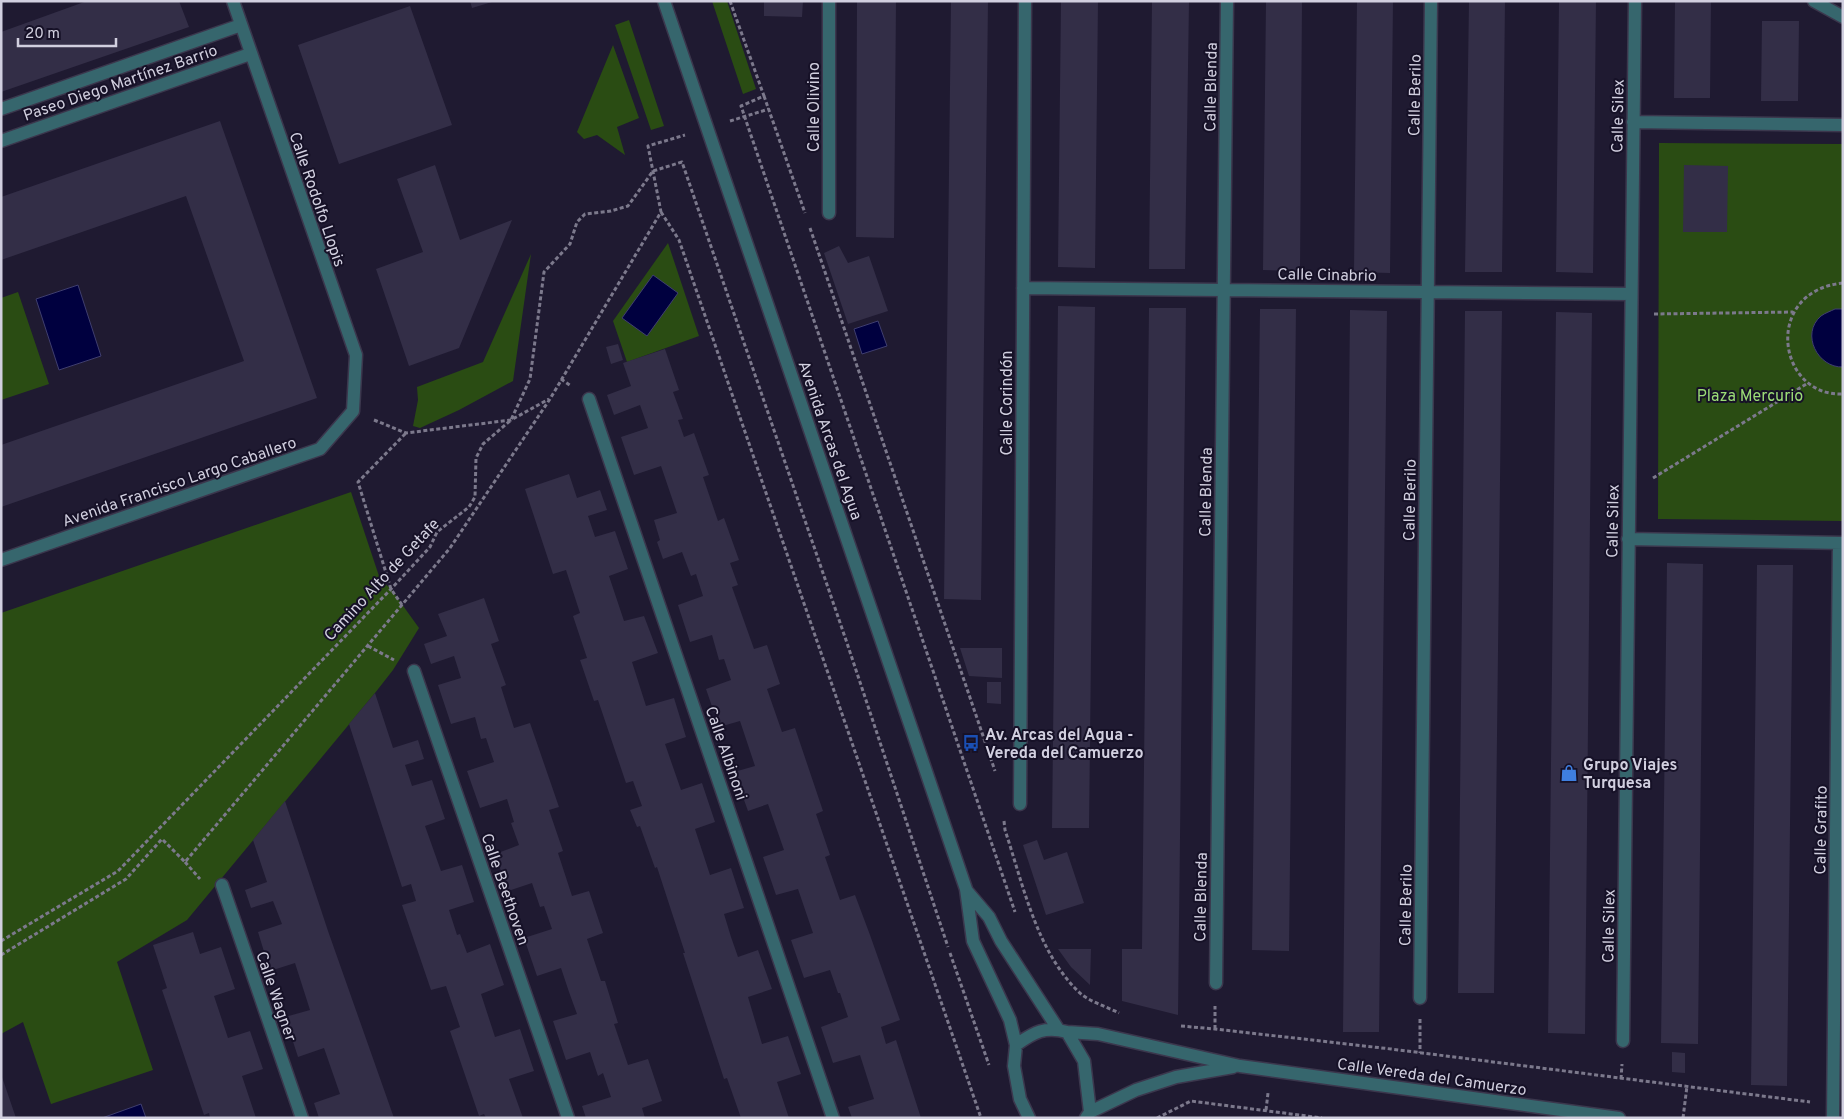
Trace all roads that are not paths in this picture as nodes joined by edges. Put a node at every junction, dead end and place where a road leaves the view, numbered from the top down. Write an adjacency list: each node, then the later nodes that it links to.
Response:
1 (233, 1): 10 (street, Calle Rodolfo Llopis)
2 (664, 1): 29 (street, Avenida Arcas del Agua)
3 (829, 1): 16 (street, Calle Olivino)
4 (1025, 1): 17 (street, Calle Corindón)
5 (1227, 1): 18 (street, Calle Blenda)
6 (1431, 1): 19 (street, Calle Berilo)
7 (1634, 1): 13 (street, Calle Silex)
8 (1814, 1): 9 (street)
9 (1843, 18)
10 (241, 25): 11 (street, Calle Rodolfo Llopis); 12 (street)
11 (250, 54): 15 (street, Paseo Diego Martínez Barrio); 22 (street, Calle Rodolfo Llopis)
12 (1, 109)
13 (1633, 122): 14 (street); 20 (street, Calle Silex)
14 (1843, 125)
15 (1, 141)
16 (830, 213)
17 (1023, 288): 18 (street, Calle Cinabrio); 27 (street, Calle Corindón)
18 (1224, 290): 19 (street, Calle Cinabrio); 30 (street, Calle Blenda)
19 (1428, 292): 20 (street, Calle Cinabrio); 31 (street, Calle Berilo)
20 (1631, 294): 23 (street, Calle Silex)
21 (589, 398): 40 (street, Calle Albinoni)
22 (353, 411): 25 (street, Avenida Francisco Largo Caballero)
23 (1628, 539): 24 (street); 33 (street, Calle Silex)
24 (1841, 543): 36 (street, Calle Grafito)
25 (1, 560)
26 (414, 671): 39 (street, Calle Beethoven)
27 (1020, 804)
28 (222, 885): 38 (street, Calle Wagner)
29 (966, 888): 32 (street, Avenida Arcas del Agua); 34 (street, Avenida Arcas del Agua)
30 (1216, 982)
31 (1420, 998)
32 (1063, 1031): 34 (street, Calle Vereda del Camuerzo); 35 (street, Calle Vereda del Camuerzo); 37 (street, Avenida Arcas del Agua)
33 (1623, 1041)
34 (1016, 1045): 41 (street, Avenida Arcas del Agua)
35 (1240, 1066): 37 (street, Calle Vereda del Camuerzo); 42 (street, Calle Vereda del Camuerzo)
36 (1833, 1111)
37 (1088, 1115)
38 (302, 1118)
39 (568, 1118)
40 (834, 1118)
41 (1029, 1118)
42 (1619, 1118)

